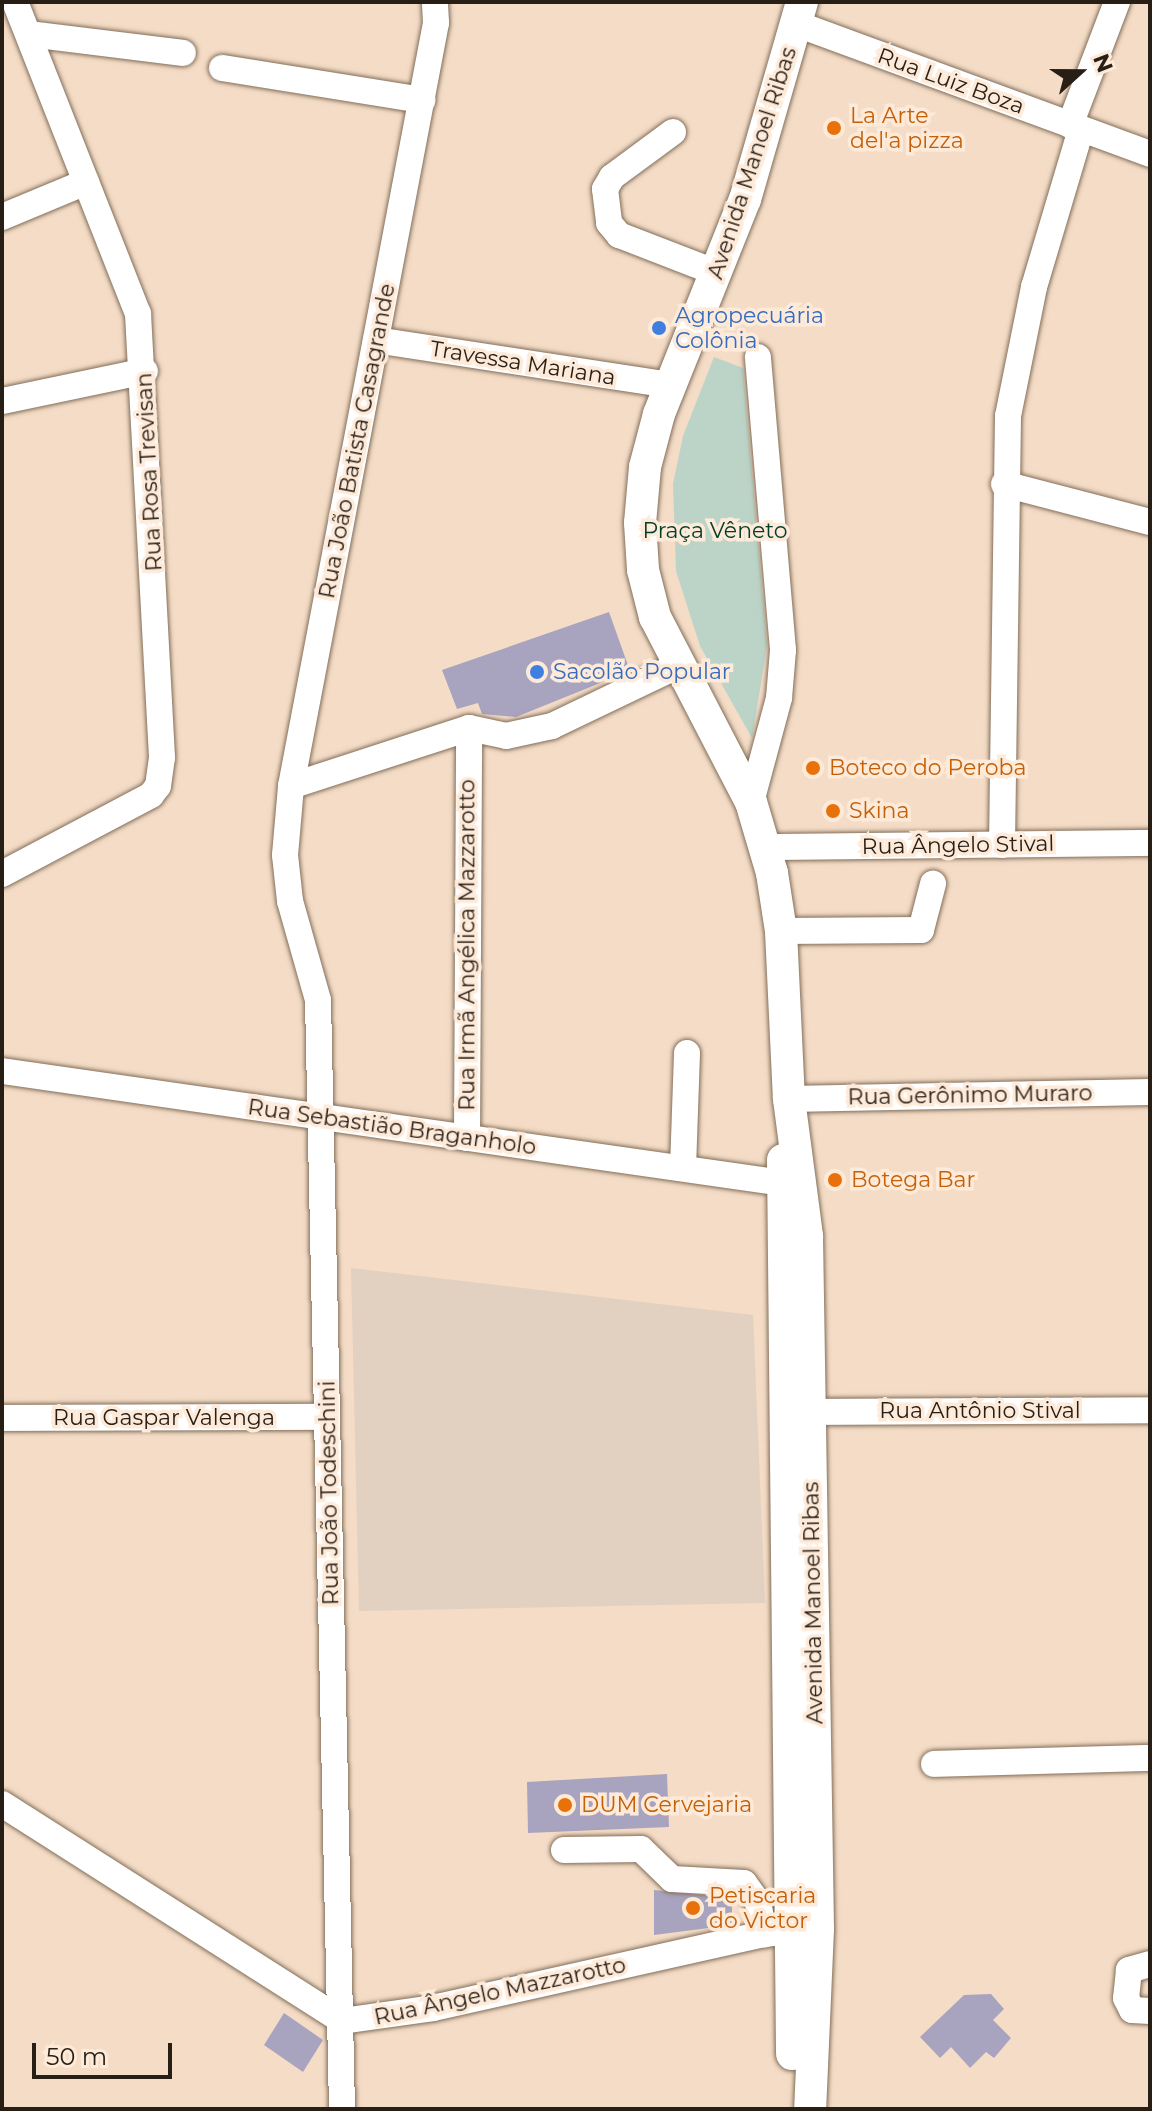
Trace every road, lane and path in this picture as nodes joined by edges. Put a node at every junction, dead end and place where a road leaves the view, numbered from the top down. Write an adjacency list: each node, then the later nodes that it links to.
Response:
1 (15, 2): 5 (street, Rua Rosa Trevisan)
2 (435, 2): 8 (street, Rua João Batista Casagrande)
3 (1117, 2): 9 (street)
4 (800, 13): 9 (street, Rua Luiz Boza); 14 (main road, Avenida Manoel Ribas)
5 (29, 34): 6 (street); 12 (street, Rua Rosa Trevisan)
6 (183, 53)
7 (222, 68): 8 (street)
8 (422, 100): 15 (street, Rua João Batista Casagrande)
9 (1076, 127): 11 (street, Rua Luiz Boza); 20 (street)
10 (673, 132): 14 (street)
11 (1150, 154)
12 (86, 182): 13 (street); 17 (street, Rua Rosa Trevisan)
13 (2, 217)
14 (717, 273): 18 (main road, Avenida Manoel Ribas)
15 (376, 340): 18 (street, Travessa Mariana); 24 (street, Rua João Batista Casagrande)
16 (758, 357): 25 (street)
17 (145, 371): 19 (street); 29 (street, Rua Rosa Trevisan)
18 (670, 385): 22 (main road, Avenida Manoel Ribas)
19 (2, 401)
20 (1004, 484): 21 (street); 27 (street)
21 (1150, 522)
22 (677, 666): 23 (street); 25 (main road, Avenida Manoel Ribas)
23 (468, 740): 24 (street); 38 (street, Rua Irmã Angélica Mazzarotto)
24 (291, 786): 30 (street, Rua João Batista Casagrande)
25 (751, 802): 28 (main road, Avenida Manoel Ribas)
26 (1150, 843): 27 (street, Rua Ângelo Stival)
27 (1002, 845): 28 (street, Rua Ângelo Stival)
28 (766, 847): 32 (main road, Avenida Manoel Ribas)
29 (2, 874)
30 (286, 881): 37 (street, Rua João Todeschini)
31 (933, 884): 32 (street)
32 (781, 931): 36 (main road, Avenida Manoel Ribas)
33 (687, 1053): 39 (street)
34 (2, 1071): 37 (street, Rua Sebastião Braganholo)
35 (1150, 1092): 36 (street, Rua Gerônimo Muraro)
36 (789, 1099): 40 (main road, Avenida Manoel Ribas); 42 (main road, Avenida Manoel Ribas)
37 (321, 1117): 38 (street, Rua Sebastião Braganholo); 43 (street, Rua João Todeschini)
38 (467, 1138): 39 (street, Rua Sebastião Braganholo)
39 (683, 1168): 40 (street, Rua Sebastião Braganholo)
40 (782, 1183): 49 (main road, Avenida Manoel Ribas)
41 (1150, 1410): 42 (street, Rua Antônio Stival)
42 (810, 1412): 49 (main road, Avenida Manoel Ribas)
43 (327, 1417): 44 (street, Rua Gaspar Valenga); 52 (street, Rua João Todeschini)
44 (2, 1418)
45 (1150, 1758): 46 (street)
46 (934, 1764)
47 (2, 1804): 52 (street, Rua Ângelo Mazzarotto)
48 (564, 1850): 49 (street)
49 (792, 1930): 52 (street, Rua Ângelo Mazzarotto); 54 (main road, Avenida Manoel Ribas); 55 (main road, Avenida Manoel Ribas)
50 (1150, 1964): 51 (street)
51 (1150, 2011)
52 (342, 2021): 53 (street, Rua João Todeschini)
53 (342, 2109)
54 (791, 2109)
55 (810, 2109)

